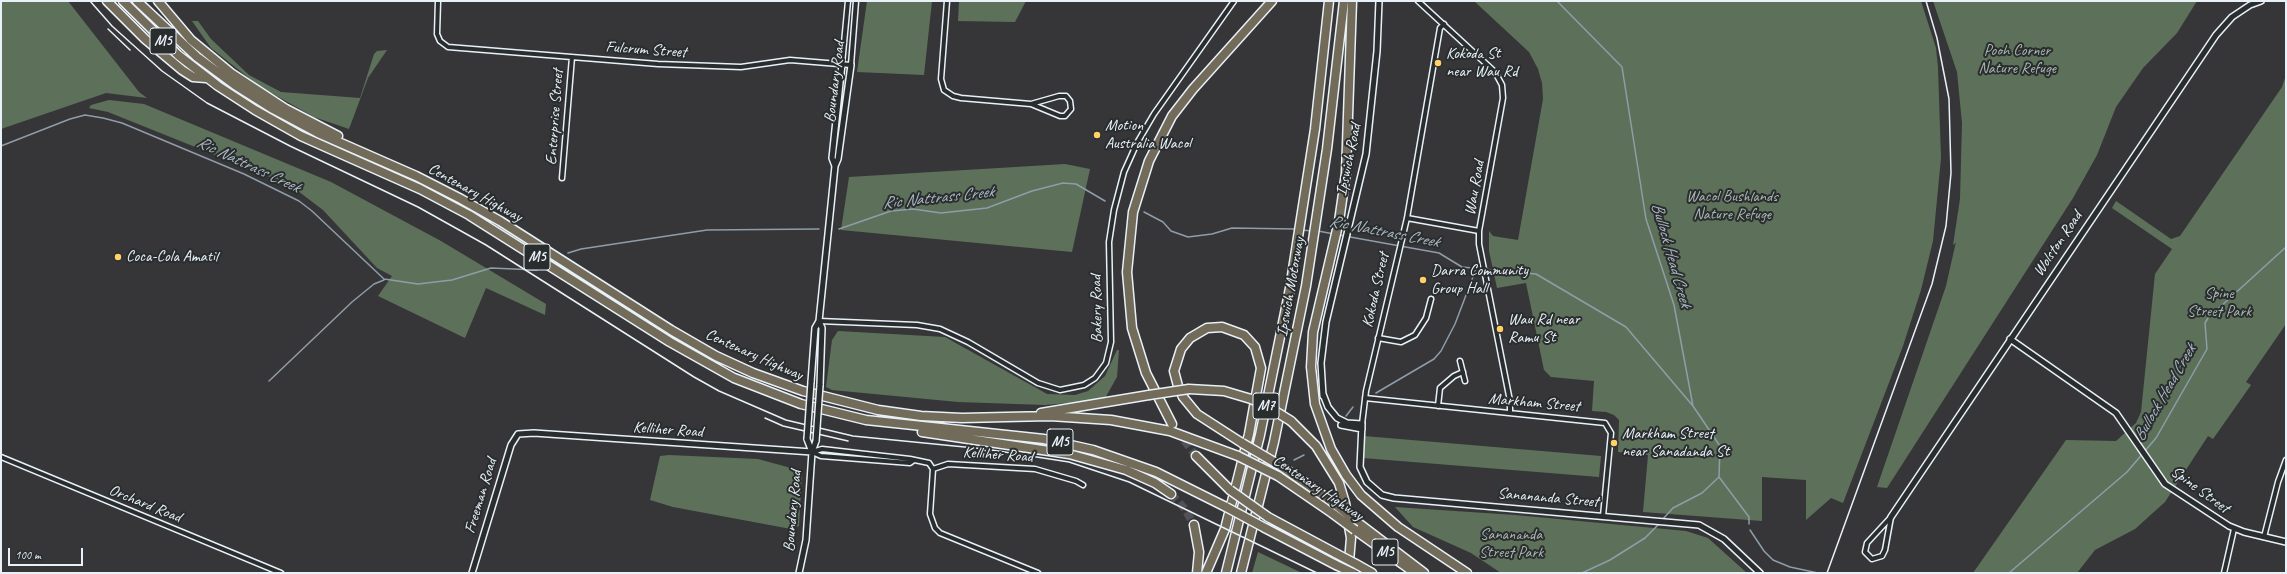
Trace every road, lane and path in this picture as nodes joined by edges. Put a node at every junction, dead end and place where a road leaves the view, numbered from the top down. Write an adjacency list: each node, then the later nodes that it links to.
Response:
1 (107, 1): 21 (highway)
2 (123, 1): 21 (highway, Centenary Highway / M5)
3 (137, 1): 24 (highway, Centenary Highway / M5)
4 (158, 1): 24 (highway)
5 (438, 1): 18 (street, Fulcrum Street)
6 (848, 1): 19 (street, Boundary Road)
7 (856, 1): 20 (street, Boundary Road)
8 (947, 1): 22 (street)
9 (1234, 1): 29 (street, Bakery Road)
10 (1272, 1): 40 (highway)
11 (1329, 1): 63 (highway, Ipswich Motorway / M7)
12 (1344, 1): 64 (highway, Ipswich Motorway / M7)
13 (1352, 1): 70 (highway)
14 (1379, 1): 41 (street, Ipswich Road)
15 (1418, 1): 17 (street, Wau Road)
16 (2261, 1): 31 (street, Wolston Road)
17 (1444, 24): 26 (street, Kokoda Street); 27 (street, Wau Road)
18 (572, 58): 19 (street, Fulcrum Street); 25 (street, Enterprise Street)
19 (842, 64): 20 (street, Fulcrum Street); 23 (street, Boundary Road)
20 (851, 65): 23 (street, Boundary Road)
21 (207, 78): 39 (highway, Centenary Highway / M5)
22 (1030, 104): 22 (street)
23 (835, 166): 29 (street, Boundary Road)
24 (416, 176): 38 (highway, Centenary Highway / M5)
25 (562, 178)
26 (1407, 218): 27 (street); 30 (street, Kokoda Street)
27 (1479, 231): 37 (street, Wau Road)
28 (1431, 299): 30 (street)
29 (819, 321): 43 (street, Boundary Road, bridge); 43 (street, Boundary Road, bridge)
30 (1378, 338): 35 (street, Kokoda Street)
31 (2010, 339): 52 (street, Wolston Road); 54 (street, Spine Street)
32 (1460, 361): 33 (street)
33 (1463, 372): 34 (street); 36 (street)
34 (1465, 381)
35 (1365, 398): 36 (street, Markham Street); 41 (street, Kokoda Street)
36 (1438, 406): 37 (street, Markham Street)
37 (1510, 413): 51 (street, Markham Street)
38 (1033, 417): 65 (highway, bridge); 68 (highway, Centenary Highway / M5, bridge)
39 (881, 422): 49 (highway); 66 (highway, Centenary Highway / M5, bridge)
40 (1172, 424)
41 (1362, 427): 50 (street, Kokoda Street)
42 (522, 433): 43 (street, Kelliher Road); 58 (street, Freeman Road)
43 (812, 452): 47 (street, Kelliher Road); 59 (street, Boundary Road)
44 (1196, 456): 67 (highway, bridge)
45 (1, 457): 57 (street, Orchard Road)
46 (2286, 460): 55 (street)
47 (933, 469): 48 (street, Kelliher Road); 60 (street)
48 (1083, 485)
49 (1171, 494)
50 (1394, 498): 51 (street, Sanananda Street)
51 (1603, 516): 71 (street, Sanananda Street)
52 (1891, 516): 52 (street, Wolston Road)
53 (1194, 525): 61 (highway)
54 (2234, 529): 55 (street, Spine Street); 72 (street)
55 (2264, 537): 56 (street, Spine Street)
56 (2286, 542)
57 (281, 573)
58 (472, 573)
59 (799, 573)
60 (1038, 573)
61 (1197, 573)
62 (1206, 573): 69 (highway, bridge)
63 (1226, 573)
64 (1241, 573)
65 (1348, 573)
66 (1353, 573)
67 (1372, 573)
68 (1415, 573)
69 (1424, 573)
70 (1467, 573)
71 (1760, 573)
72 (2224, 573)

